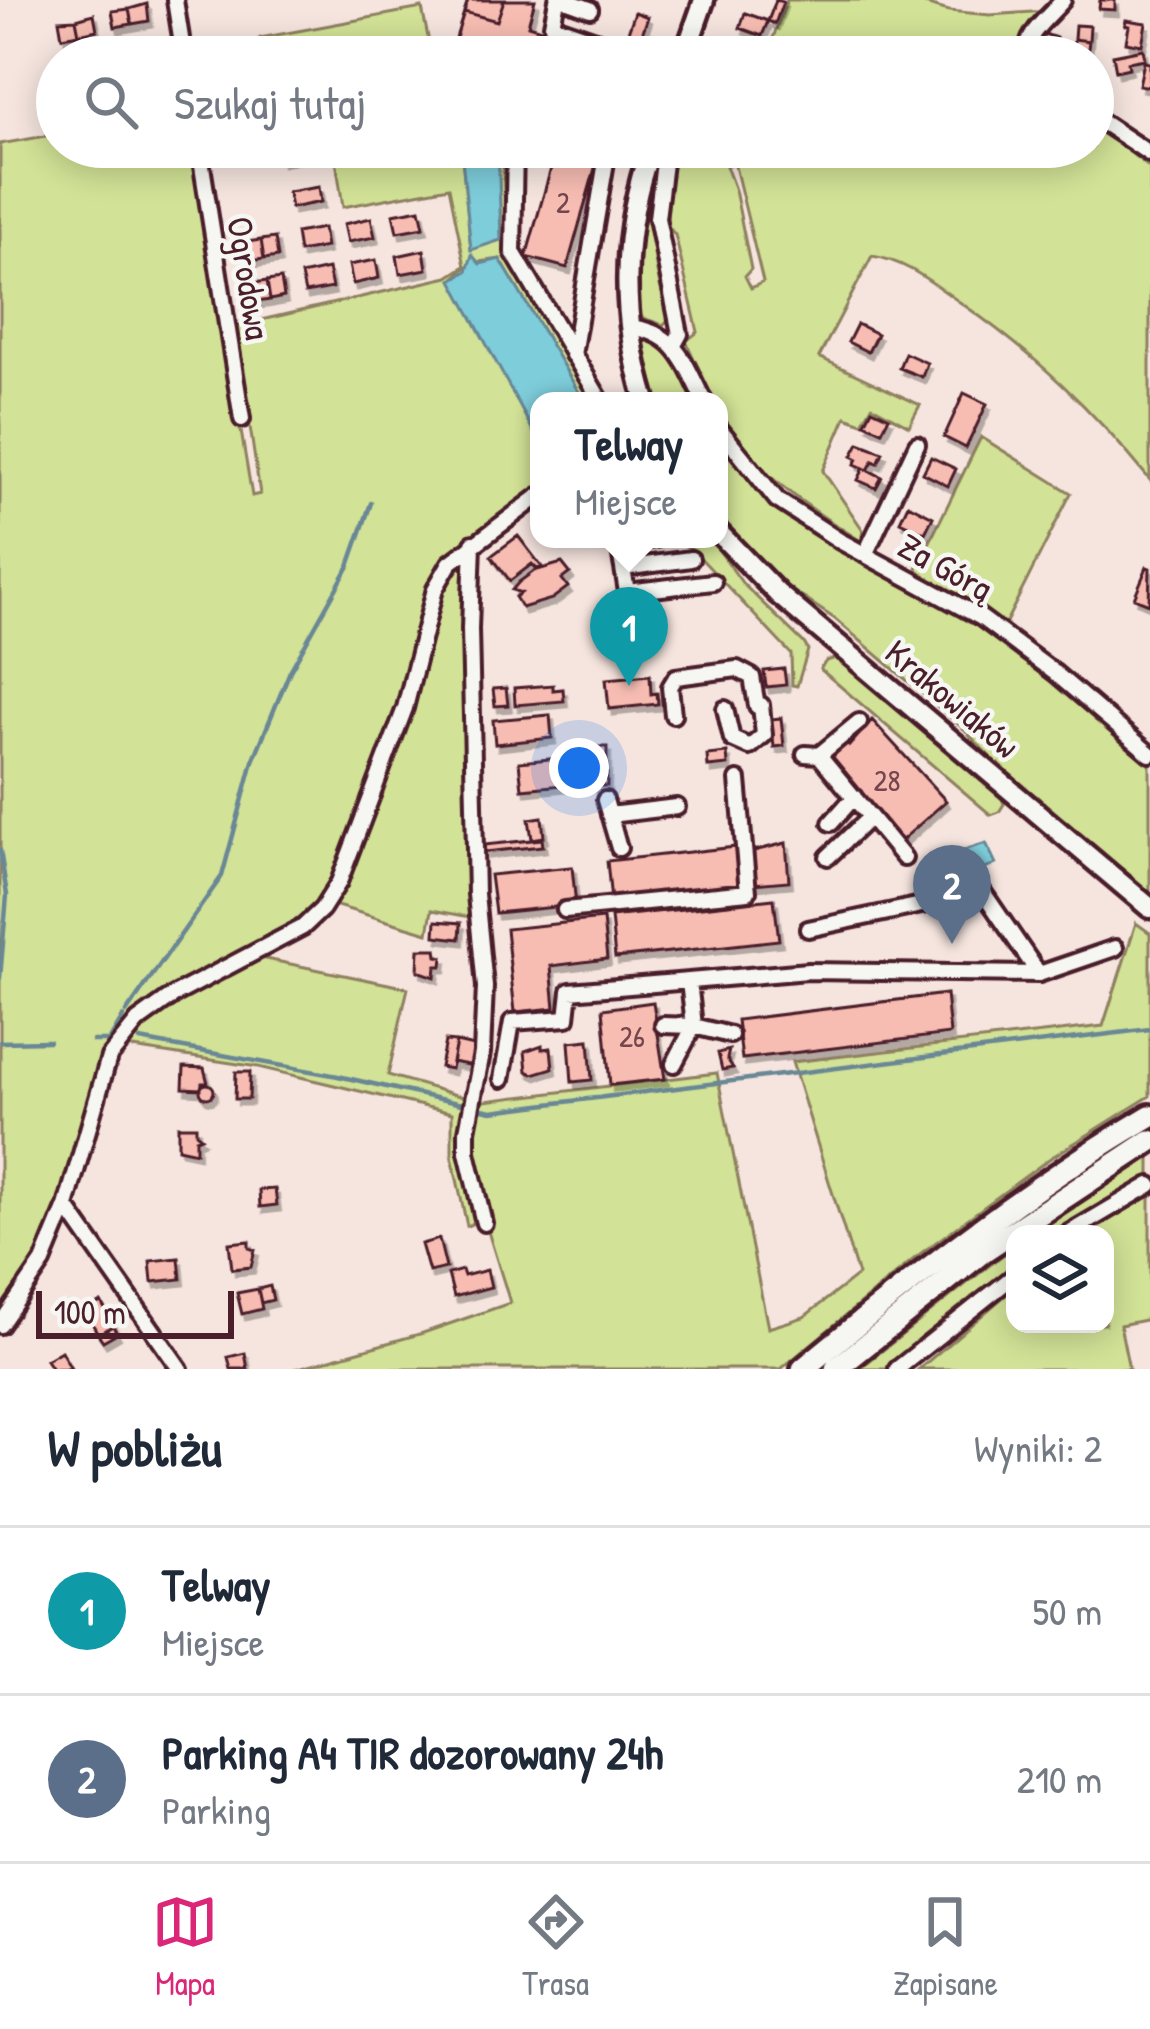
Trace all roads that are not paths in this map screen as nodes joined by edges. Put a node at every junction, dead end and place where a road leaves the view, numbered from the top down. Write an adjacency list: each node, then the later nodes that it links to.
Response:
1 (176, 0): 6 (street)
2 (561, 0): 5 (street); 7 (street)
3 (704, 0): 8 (main road)
4 (1064, 0): 9 (street)
5 (590, 9)
6 (181, 36)
7 (581, 36)
8 (691, 36)
9 (1031, 36)
10 (1114, 130): 11 (street)
11 (1150, 154)
12 (202, 168): 23 (street, Ogrodowa)
13 (515, 168): 19 (street)
14 (605, 168): 19 (street)
15 (645, 168): 17 (main road)
16 (663, 168): 18 (street)
17 (629, 327): 18 (street); 21 (main road)
18 (674, 345): 22 (street)
19 (573, 355): 20 (street)
20 (596, 392)
21 (644, 392)
22 (699, 392)
23 (242, 419)
24 (728, 439): 30 (street, Za Górą)
25 (917, 444): 30 (street)
26 (530, 502): 28 (street)
27 (728, 542): 46 (main road, Krakowiaków)
28 (473, 543): 60 (street); 61 (street)
29 (619, 548): 32 (street)
30 (865, 555): 37 (street, Za Górą)
31 (691, 559): 32 (street)
32 (623, 568): 33 (street)
33 (713, 582)
34 (725, 709): 35 (street)
35 (673, 715)
36 (860, 722): 39 (street)
37 (1150, 754)
38 (738, 780): 47 (street)
39 (854, 797): 41 (street); 42 (street)
40 (677, 807): 43 (street)
41 (870, 817): 44 (street); 45 (street)
42 (831, 823)
43 (619, 848)
44 (828, 856)
45 (904, 858)
46 (1150, 908)
47 (565, 910)
48 (808, 929): 50 (street)
49 (1114, 948): 50 (street)
50 (1039, 974): 51 (street)
51 (689, 981): 53 (street); 56 (street)
52 (664, 1025): 53 (street)
53 (694, 1026): 54 (street); 55 (street)
54 (730, 1035)
55 (674, 1064)
56 (502, 1079)
57 (1150, 1116): 66 (highway)
58 (1150, 1141): 67 (highway)
59 (1150, 1185): 62 (street)
60 (66, 1206): 64 (street); 65 (street)
61 (484, 1223)
62 (1082, 1225)
63 (1006, 1282): 68 (street)
64 (0, 1325)
65 (180, 1369)
66 (803, 1369)
67 (836, 1369)
68 (897, 1369)

